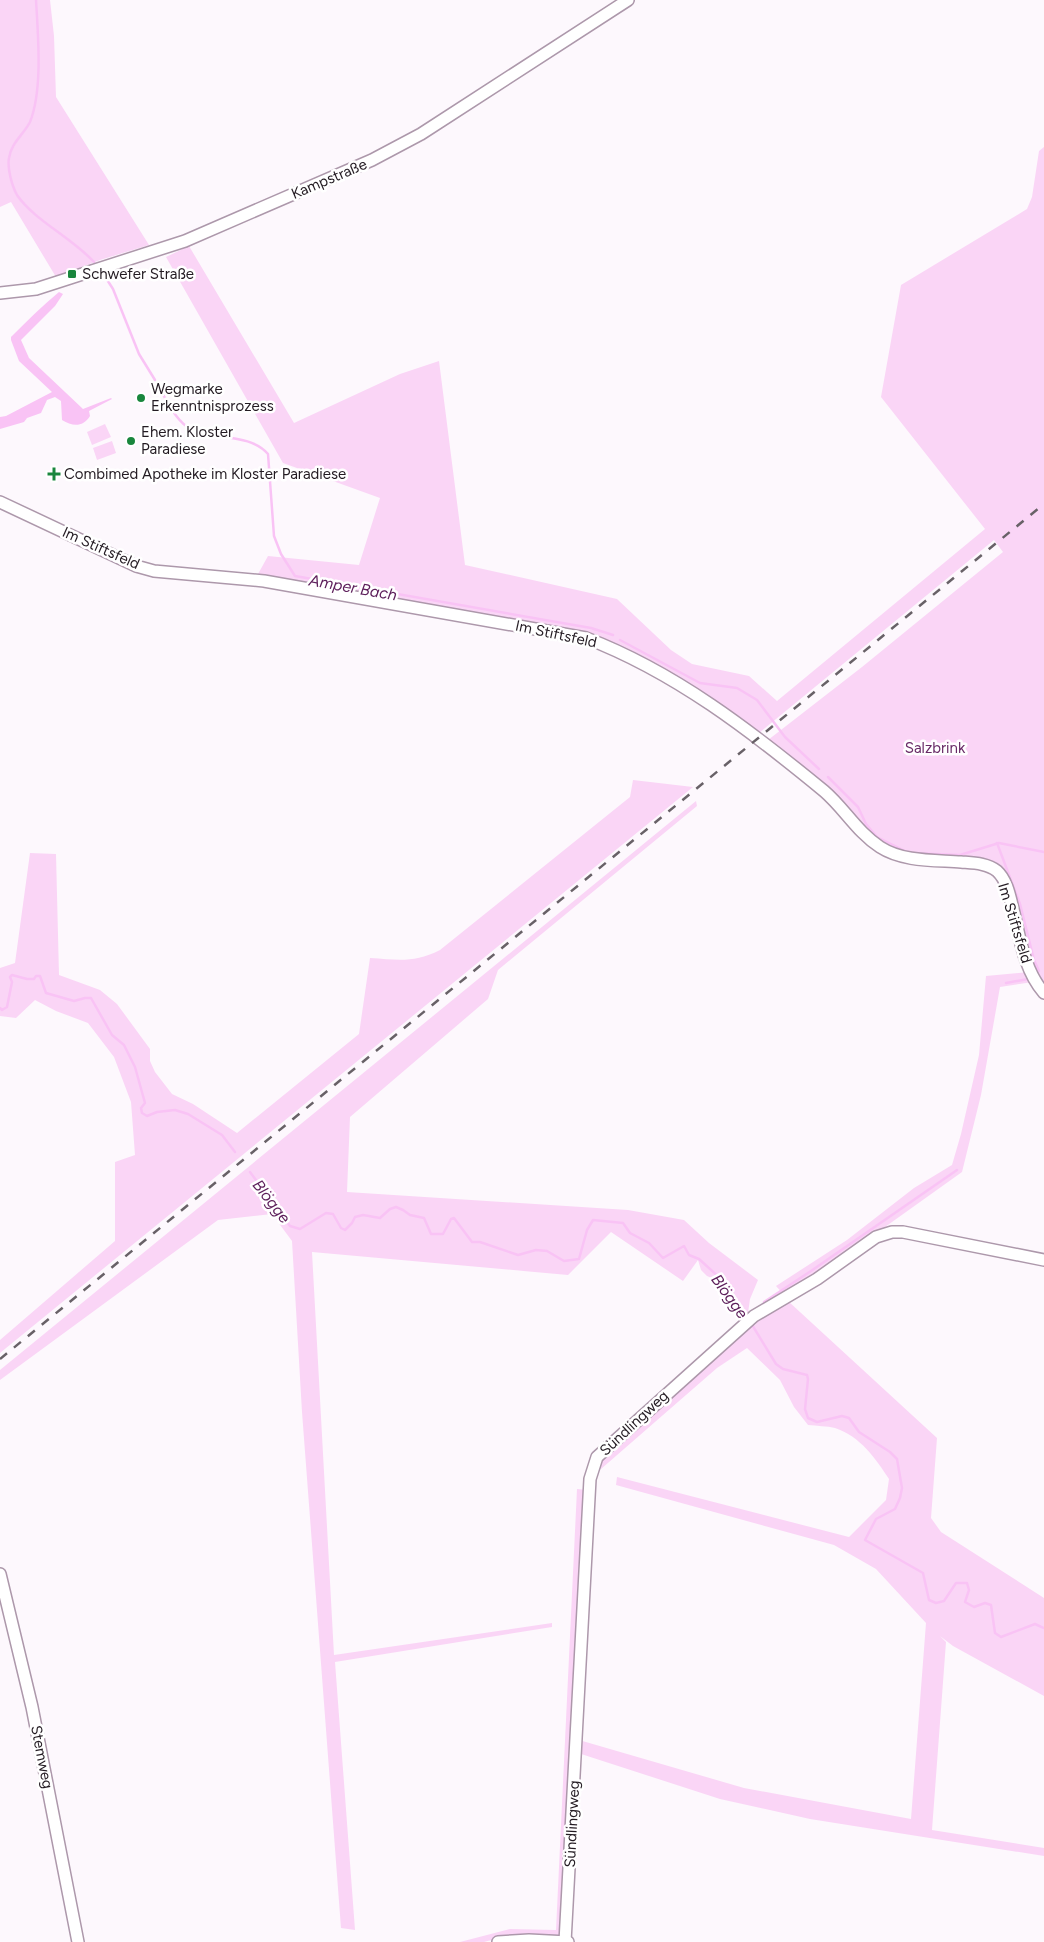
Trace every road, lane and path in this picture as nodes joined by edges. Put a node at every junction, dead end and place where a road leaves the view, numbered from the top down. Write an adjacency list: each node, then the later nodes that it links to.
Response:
1 (628, 0): 2 (street, Kampstraße)
2 (0, 293)
3 (0, 502): 4 (street, Im Stiftsfeld)
4 (1040, 989)
5 (1044, 1260): 9 (street, Sündlingweg)
6 (0, 1574): 7 (street, Stemweg)
7 (78, 1942)
8 (498, 1942): 9 (street)
9 (566, 1942)

